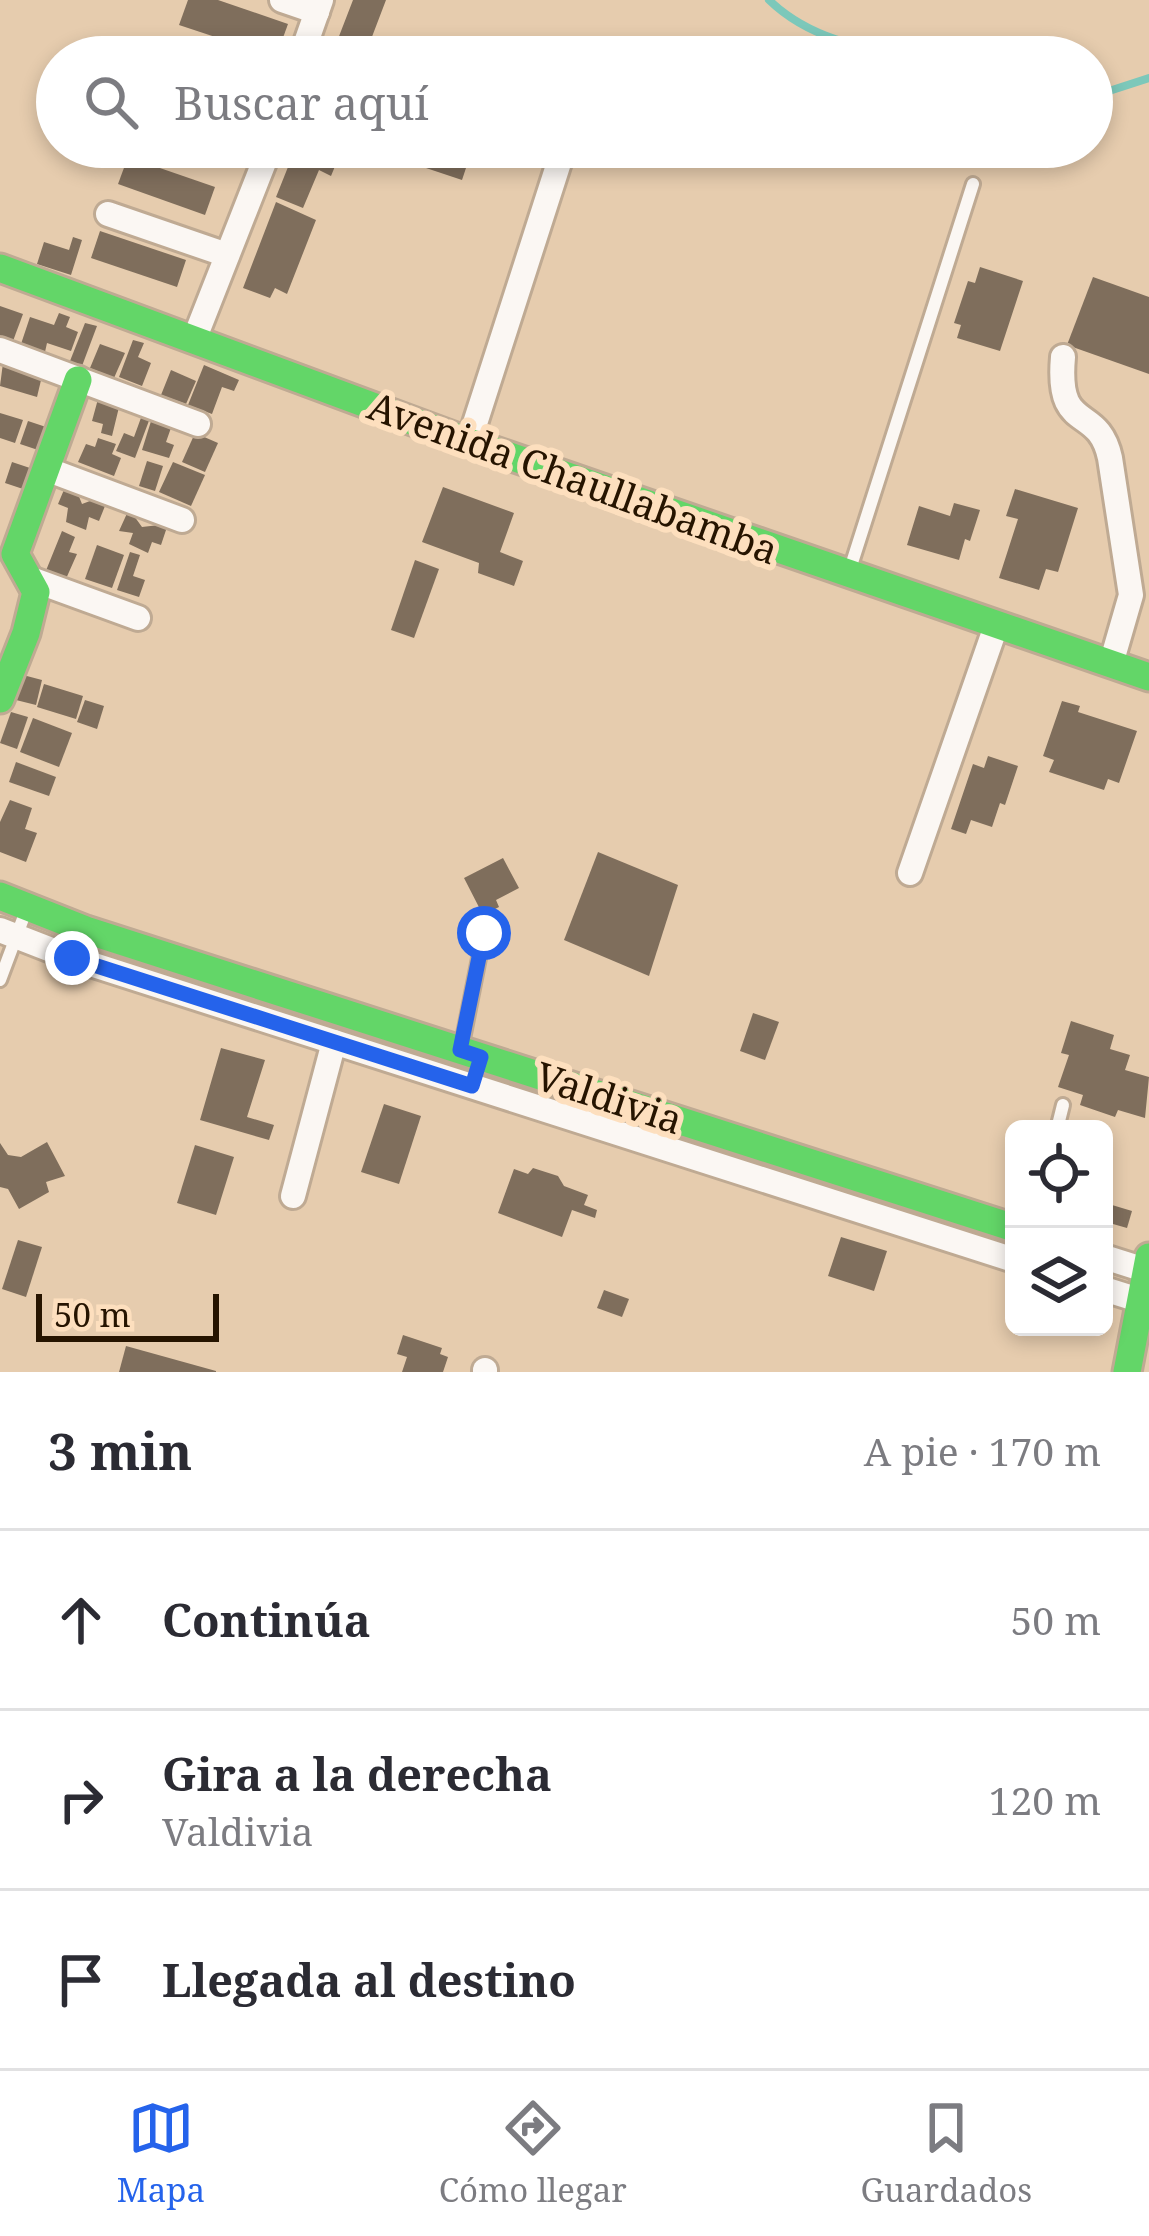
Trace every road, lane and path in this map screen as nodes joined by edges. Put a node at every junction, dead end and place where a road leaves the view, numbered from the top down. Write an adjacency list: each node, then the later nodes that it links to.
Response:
1 (282, 0): 2 (street)
2 (319, 6): 3 (street)
3 (309, 36)
4 (262, 168): 8 (street)
5 (557, 168): 15 (street)
6 (973, 184): 19 (lane)
7 (107, 214): 8 (street)
8 (227, 255): 10 (street)
9 (0, 268): 10 (street, Avenida Chaullabamba)
10 (194, 340): 15 (street, Avenida Chaullabamba)
11 (0, 350): 13 (street)
12 (1063, 356): 24 (street)
13 (78, 380): 14 (street); 16 (street)
14 (198, 424)
15 (470, 442): 19 (street, Avenida Chaullabamba)
16 (46, 469): 17 (street); 18 (street)
17 (182, 520)
18 (8, 551): 20 (street)
19 (848, 576): 22 (street, Avenida Chaullabamba)
20 (32, 579): 21 (street); 23 (street)
21 (138, 618)
22 (996, 626): 24 (street, Avenida Chaullabamba); 27 (street)
23 (6, 663): 26 (street)
24 (1111, 664): 25 (street, Avenida Chaullabamba)
25 (1149, 677)
26 (0, 699)
27 (910, 873)
28 (0, 896): 29 (street, Valdivia)
29 (27, 907): 30 (lane); 34 (street, Valdivia)
30 (8, 933): 32 (lane); 33 (street, Valdivia)
31 (484, 933): 34 (lane)
32 (0, 980)
33 (334, 1042): 35 (street, Valdivia); 38 (street)
34 (471, 1054): 35 (street); 39 (street, Valdivia)
35 (472, 1086): 40 (street, Valdivia)
36 (1063, 1105): 37 (lane)
37 (1059, 1120)
38 (293, 1196)
39 (1005, 1225)
40 (1005, 1257)
41 (1113, 1258): 42 (street)
42 (1147, 1264): 44 (street)
43 (1113, 1292): 44 (street)
44 (1138, 1300): 45 (street)
45 (1126, 1372)

